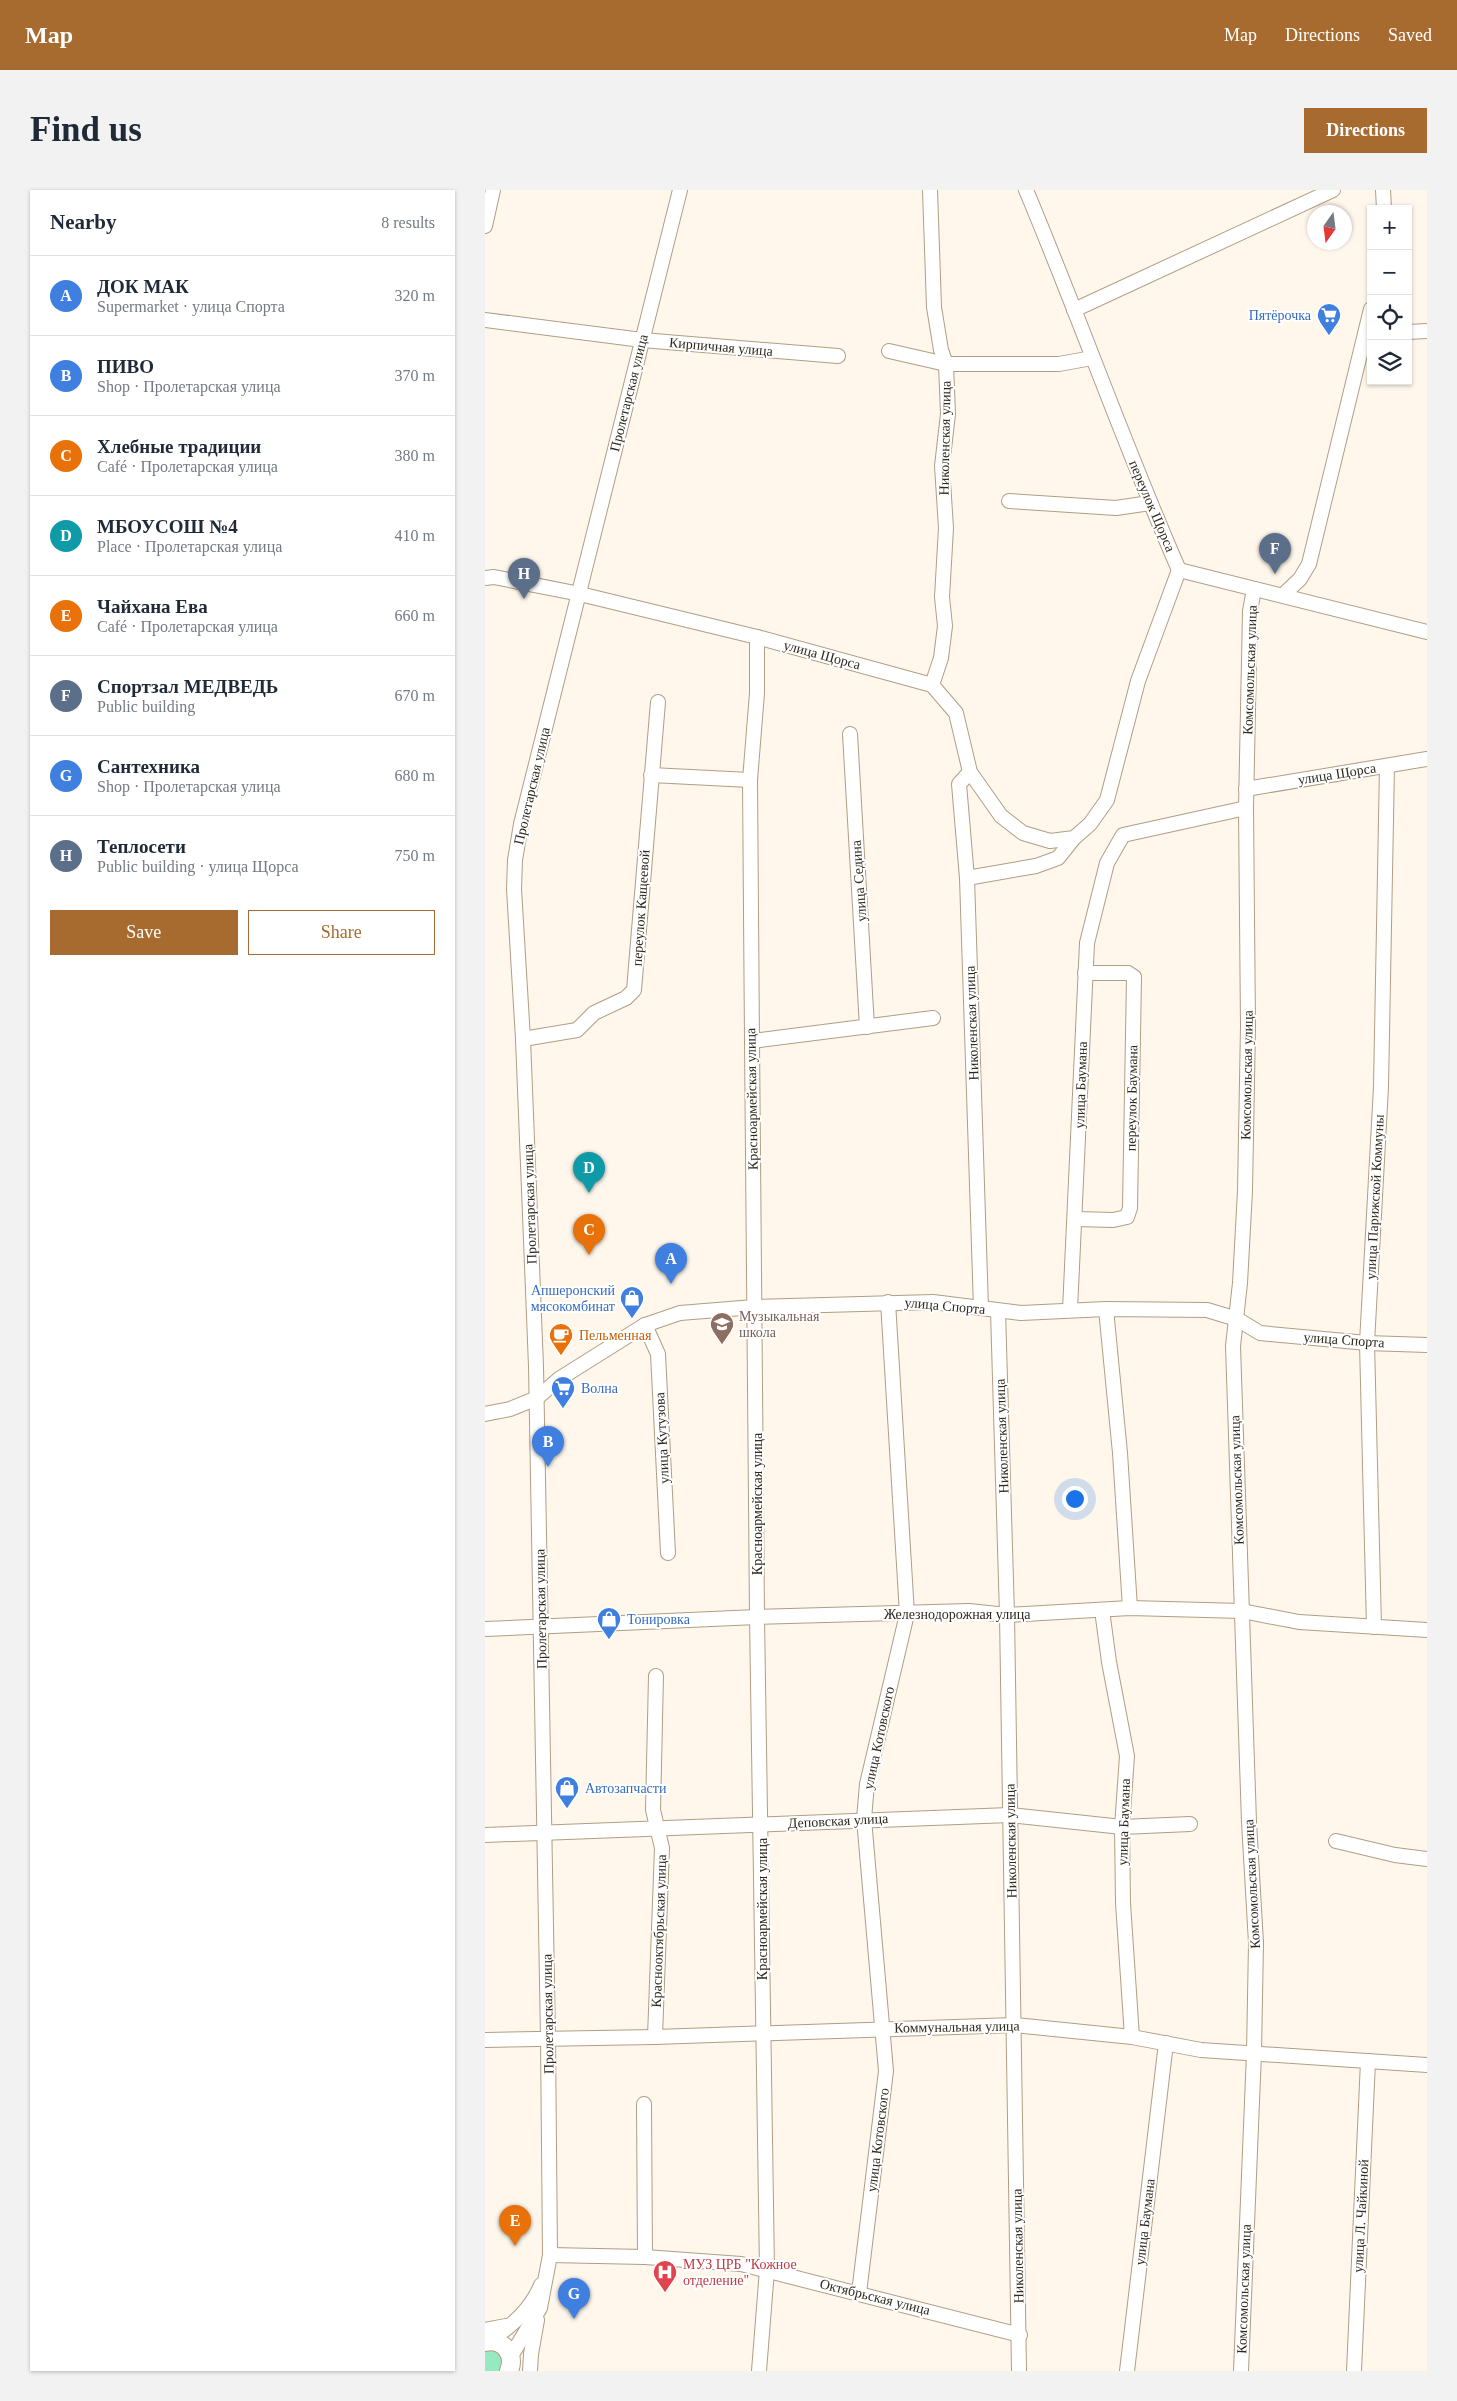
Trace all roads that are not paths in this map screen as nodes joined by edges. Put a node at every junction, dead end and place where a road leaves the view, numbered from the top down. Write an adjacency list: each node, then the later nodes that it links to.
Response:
1 (493, 190): 8 (street)
2 (680, 190): 14 (street, Пролетарская улица)
3 (930, 190): 18 (street, Николенская улица)
4 (1025, 190): 9 (street, переулок Щорса)
5 (1333, 190): 9 (street)
6 (1383, 190): 7 (street)
7 (1384, 205)
8 (485, 226)
9 (1075, 310): 17 (street, переулок Щорса)
10 (485, 320): 14 (street, Кирпичная улица)
11 (1427, 331): 12 (street)
12 (1412, 332)
13 (1367, 336): 25 (street)
14 (642, 340): 16 (street, Кирпичная улица); 24 (street, Пролетарская улица)
15 (889, 351): 18 (street)
16 (837, 356)
17 (1092, 358): 18 (street); 20 (street, переулок Щорса)
18 (946, 364): 28 (street, Николенская улица)
19 (1009, 501): 20 (street)
20 (1150, 502): 21 (street, переулок Щорса)
21 (1179, 570): 23 (street); 38 (street, переулок Щорса)
22 (485, 578): 24 (street, улица Щорса)
23 (1254, 589): 25 (street); 36 (street, Комсомольская улица)
24 (580, 594): 27 (street, улица Щорса); 43 (street, Пролетарская улица)
25 (1283, 595): 26 (street)
26 (1427, 632)
27 (757, 637): 28 (street, улица Щорса); 35 (street, Красноармейская улица)
28 (932, 685): 33 (street)
29 (658, 702): 34 (street, переулок Кащеевой)
30 (849, 734): 42 (street, улица Седина)
31 (1427, 759): 32 (street, улица Щорса)
32 (1387, 766): 36 (street, улица Щорса); 54 (street, улица Парижской Коммуны)
33 (970, 772): 38 (street); 39 (street, Николенская улица)
34 (651, 775): 35 (street); 43 (street, переулок Кащеевой)
35 (750, 780): 44 (street, Красноармейская улица)
36 (1246, 789): 37 (street, Комсомольская улица)
37 (1245, 808): 40 (street, улица Баумана); 52 (street, Комсомольская улица)
38 (1075, 838): 39 (street)
39 (967, 878): 48 (street, Николенская улица)
40 (1085, 974): 45 (street, улица Баумана); 45 (street, переулок Баумана)
41 (933, 1018): 42 (street)
42 (867, 1027): 44 (street)
43 (523, 1039): 56 (street, Пролетарская улица)
44 (752, 1041): 47 (street, Красноармейская улица)
45 (1076, 1219): 50 (street, улица Баумана)
46 (888, 1302): 47 (street, улица Спорта); 48 (street, улица Спорта); 62 (street, улица Котовского)
47 (755, 1307): 53 (street, улица Спорта); 64 (street, Красноармейская улица)
48 (981, 1308): 51 (street, улица Спорта)
49 (1107, 1309): 50 (street, улица Спорта); 52 (street, улица Спорта); 59 (street)
50 (1070, 1310): 51 (street, улица Спорта)
51 (998, 1311): 63 (street, Николенская улица)
52 (1237, 1319): 54 (street, улица Спорта); 61 (street, Комсомольская улица)
53 (645, 1325): 56 (street, улица Спорта); 58 (street, улица Кутузова)
54 (1367, 1343): 55 (street, улица Спорта); 66 (street, улица Парижской Коммуны)
55 (1427, 1345)
56 (537, 1398): 57 (street, улица Спорта); 65 (street, Пролетарская улица)
57 (485, 1414)
58 (667, 1553)
59 (1129, 1608): 60 (street, Железнодорожная улица); 61 (street, Железнодорожная улица)
60 (1102, 1610): 63 (street, Железнодорожная улица); 74 (street, улица Баумана)
61 (1242, 1611): 66 (street, Железнодорожная улица); 88 (street, Комсомольская улица)
62 (907, 1614): 63 (street, Железнодорожная улица); 64 (street, Железнодорожная улица); 71 (street, улица Котовского)
63 (1007, 1615): 70 (street, Николенская улица)
64 (757, 1617): 65 (street, Железнодорожная улица); 73 (street, Красноармейская улица)
65 (541, 1626): 67 (street, Железнодорожная улица); 76 (street, Пролетарская улица)
66 (1374, 1627): 68 (street, Железнодорожная улица)
67 (485, 1629)
68 (1427, 1630)
69 (656, 1676): 75 (street, Краснооктябрьская улица)
70 (1010, 1815): 71 (street, Деповская улица); 74 (street, Деповская улица); 80 (street, Николенская улица)
71 (864, 1819): 73 (street, Деповская улица); 81 (street, улица Котовского)
72 (1189, 1824): 74 (street, Деповская улица)
73 (761, 1825): 75 (street, Деповская улица); 82 (street, Красноармейская улица)
74 (1122, 1827): 84 (street, улица Баумана)
75 (658, 1830): 76 (street, Деповская улица); 83 (street, Краснооктябрьская улица)
76 (545, 1833): 77 (street, Деповская улица); 85 (street, Пролетарская улица)
77 (485, 1835)
78 (1336, 1841): 79 (street)
79 (1427, 1859)
80 (1015, 2025): 81 (street, Коммунальная улица); 84 (street, Коммунальная улица); 97 (street, Николенская улица)
81 (883, 2029): 82 (street, Коммунальная улица); 95 (street, улица Котовского)
82 (763, 2032): 83 (street, Коммунальная улица); 94 (street, Красноармейская улица)
83 (655, 2037): 85 (street, Коммунальная улица)
84 (1132, 2037): 87 (street, Коммунальная улица)
85 (549, 2038): 86 (street, Коммунальная улица); 93 (street, Пролетарская улица)
86 (485, 2040)
87 (1166, 2043): 88 (street, Коммунальная улица); 103 (street, улица Баумана)
88 (1254, 2053): 89 (street, Коммунальная улица); 104 (street, Комсомольская улица)
89 (1369, 2061): 90 (street, Коммунальная улица); 105 (street, улица Л. Чайкиной)
90 (1427, 2065)
91 (644, 2104): 92 (street)
92 (645, 2257): 93 (street, Октябрьская улица); 94 (street, Октябрьская улица)
93 (549, 2261): 96 (street, Пролетарская улица); 98 (street, Пролетарская улица)
94 (767, 2270): 95 (street, Октябрьская улица); 101 (street, Красноармейская улица)
95 (859, 2293): 97 (street, Октябрьская улица)
96 (540, 2308): 99 (street, Пролетарская улица); 100 (street)
97 (1020, 2335): 102 (street, Николенская улица)
98 (487, 2337): 99 (main road)
99 (513, 2364)
100 (530, 2371)
101 (759, 2371)
102 (1019, 2371)
103 (1127, 2371)
104 (1241, 2371)
105 (1354, 2371)

